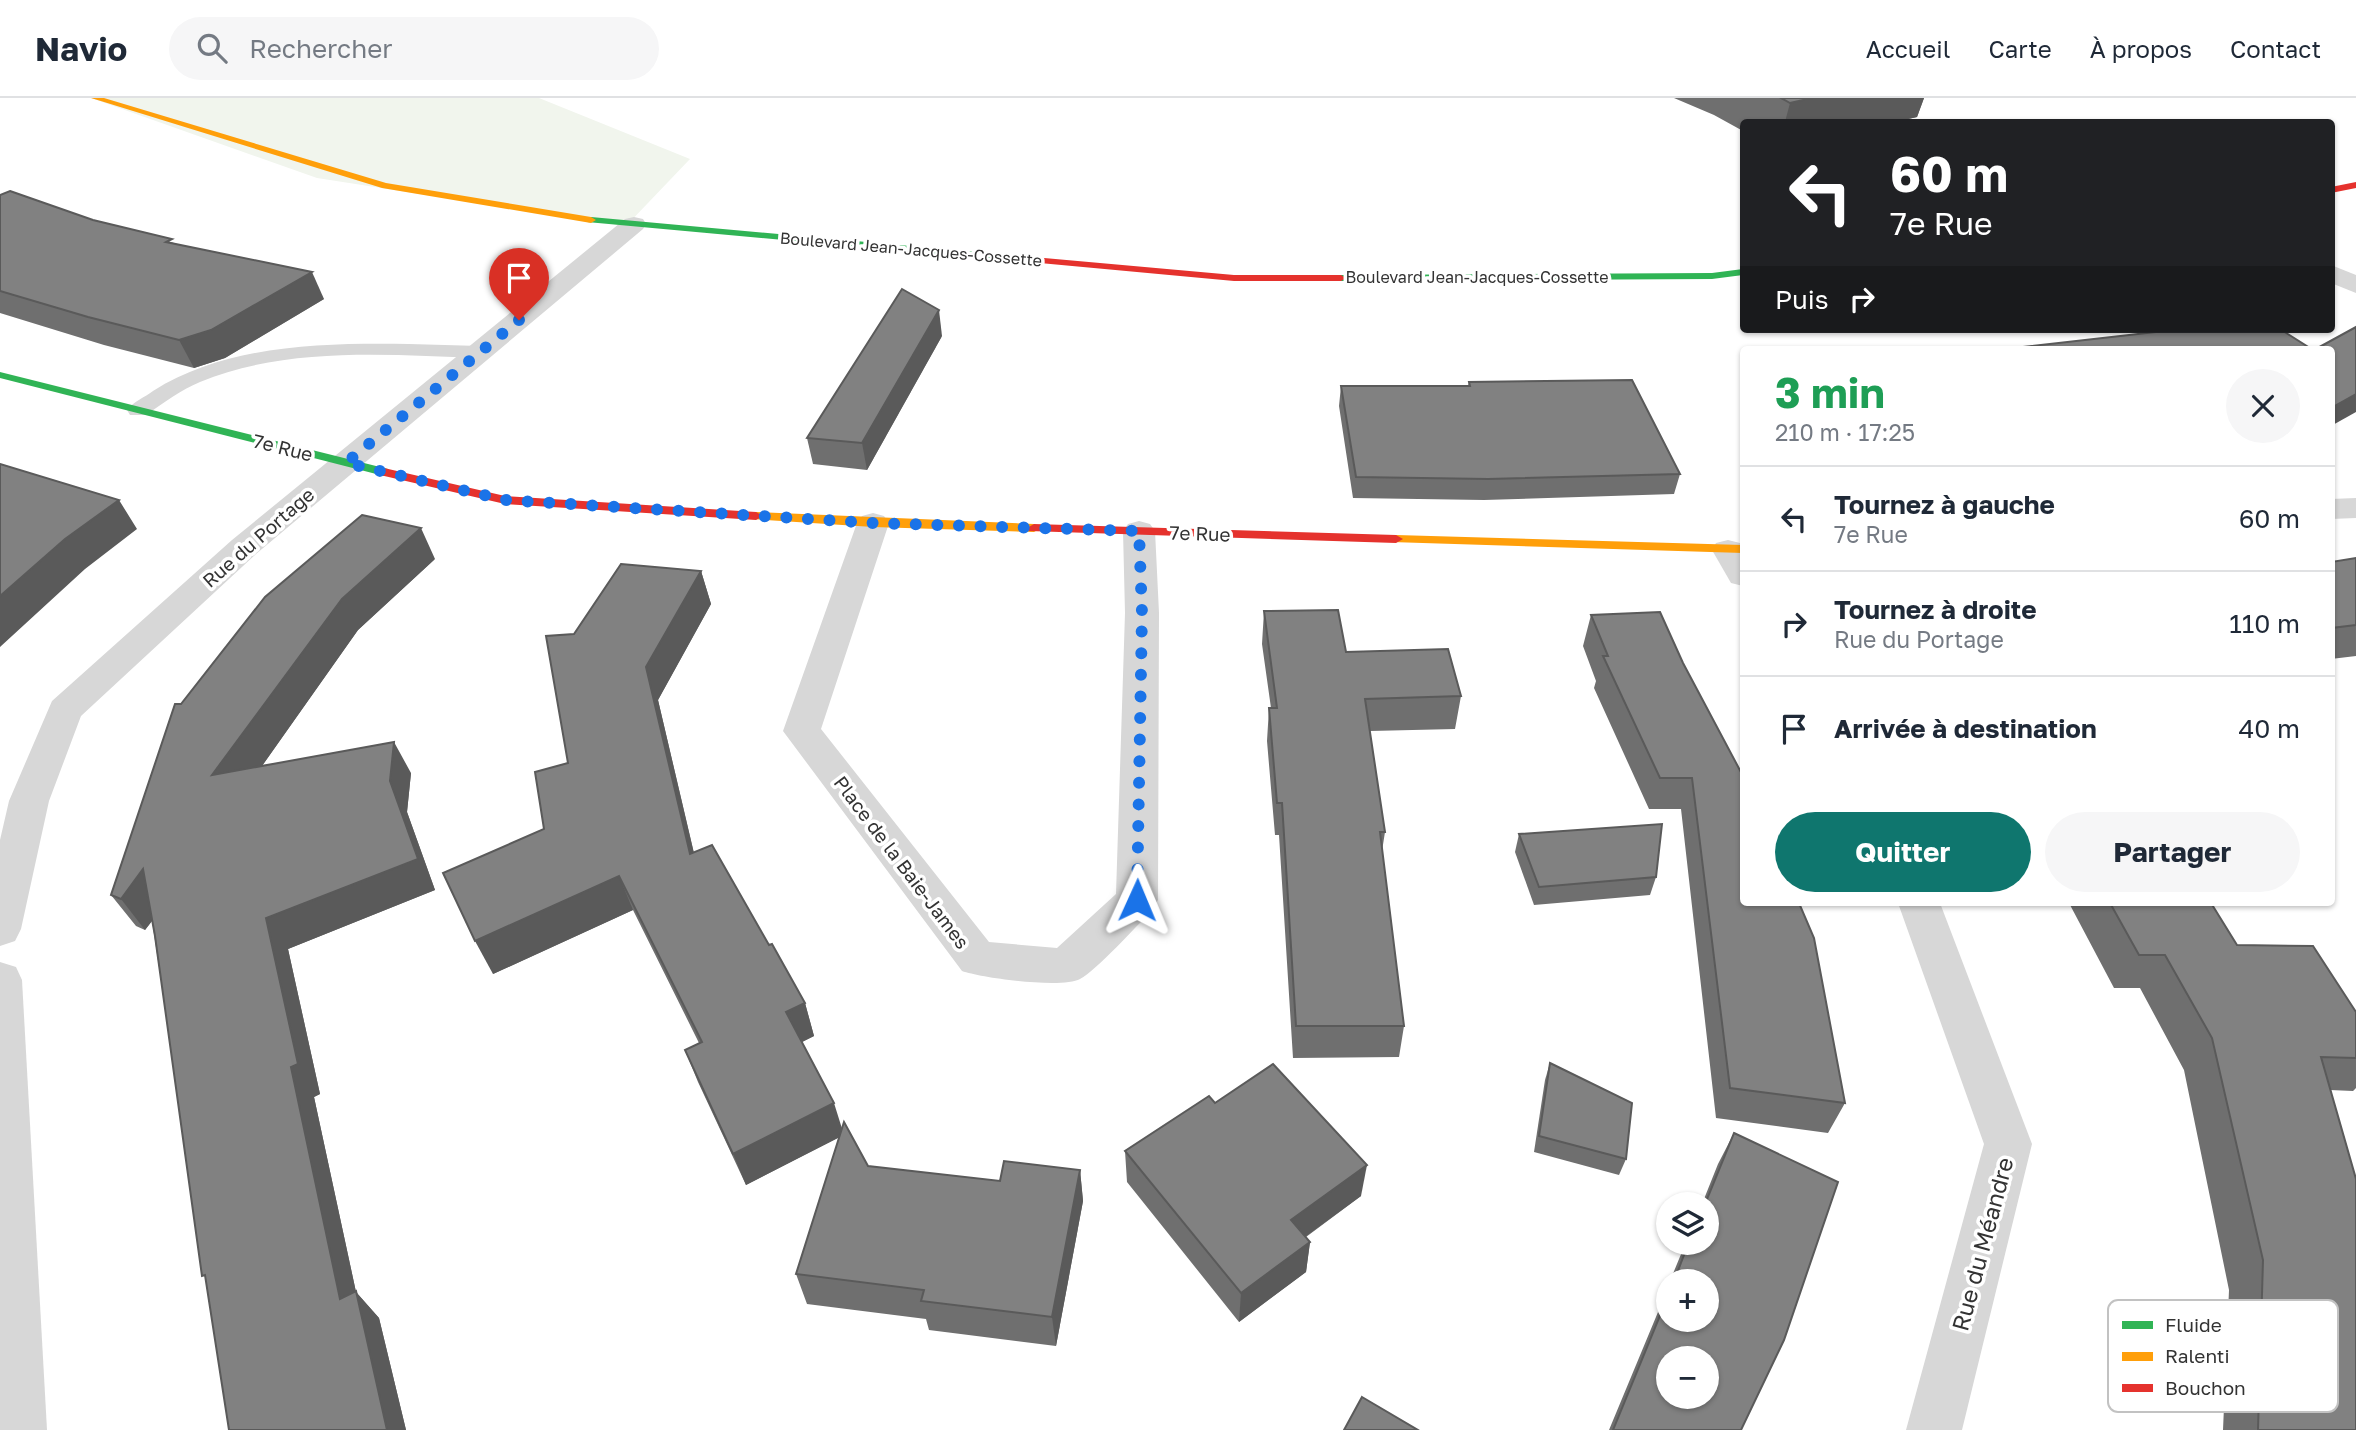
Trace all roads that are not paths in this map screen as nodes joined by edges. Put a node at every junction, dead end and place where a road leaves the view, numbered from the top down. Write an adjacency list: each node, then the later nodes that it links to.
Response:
1 (95, 98): 4 (main road, Boulevard Jean-Jacques-Cossette)
2 (2356, 185): 3 (main road)
3 (2335, 189)
4 (634, 224): 5 (main road, Boulevard Jean-Jacques-Cossette); 8 (street, Rue du Portage)
5 (1740, 272)
6 (2335, 275): 7 (street)
7 (2356, 285)
8 (480, 352): 10 (lane); 11 (street, Rue du Portage)
9 (0, 375): 10 (main road, 7e Rue)
10 (138, 410): 11 (main road, 7e Rue)
11 (346, 463): 14 (main road, 7e Rue); 18 (street, Rue du Portage)
12 (2356, 508): 13 (street)
13 (2335, 509)
14 (873, 523): 15 (main road, 7e Rue); 15 (street, Place de la Baie-James)
15 (1139, 531): 16 (main road, 7e Rue)
16 (1738, 558)
17 (1920, 906): 21 (street, Rue du Méandre)
18 (0, 929)
19 (0, 980): 20 (street)
20 (19, 1430)
21 (1934, 1430)

